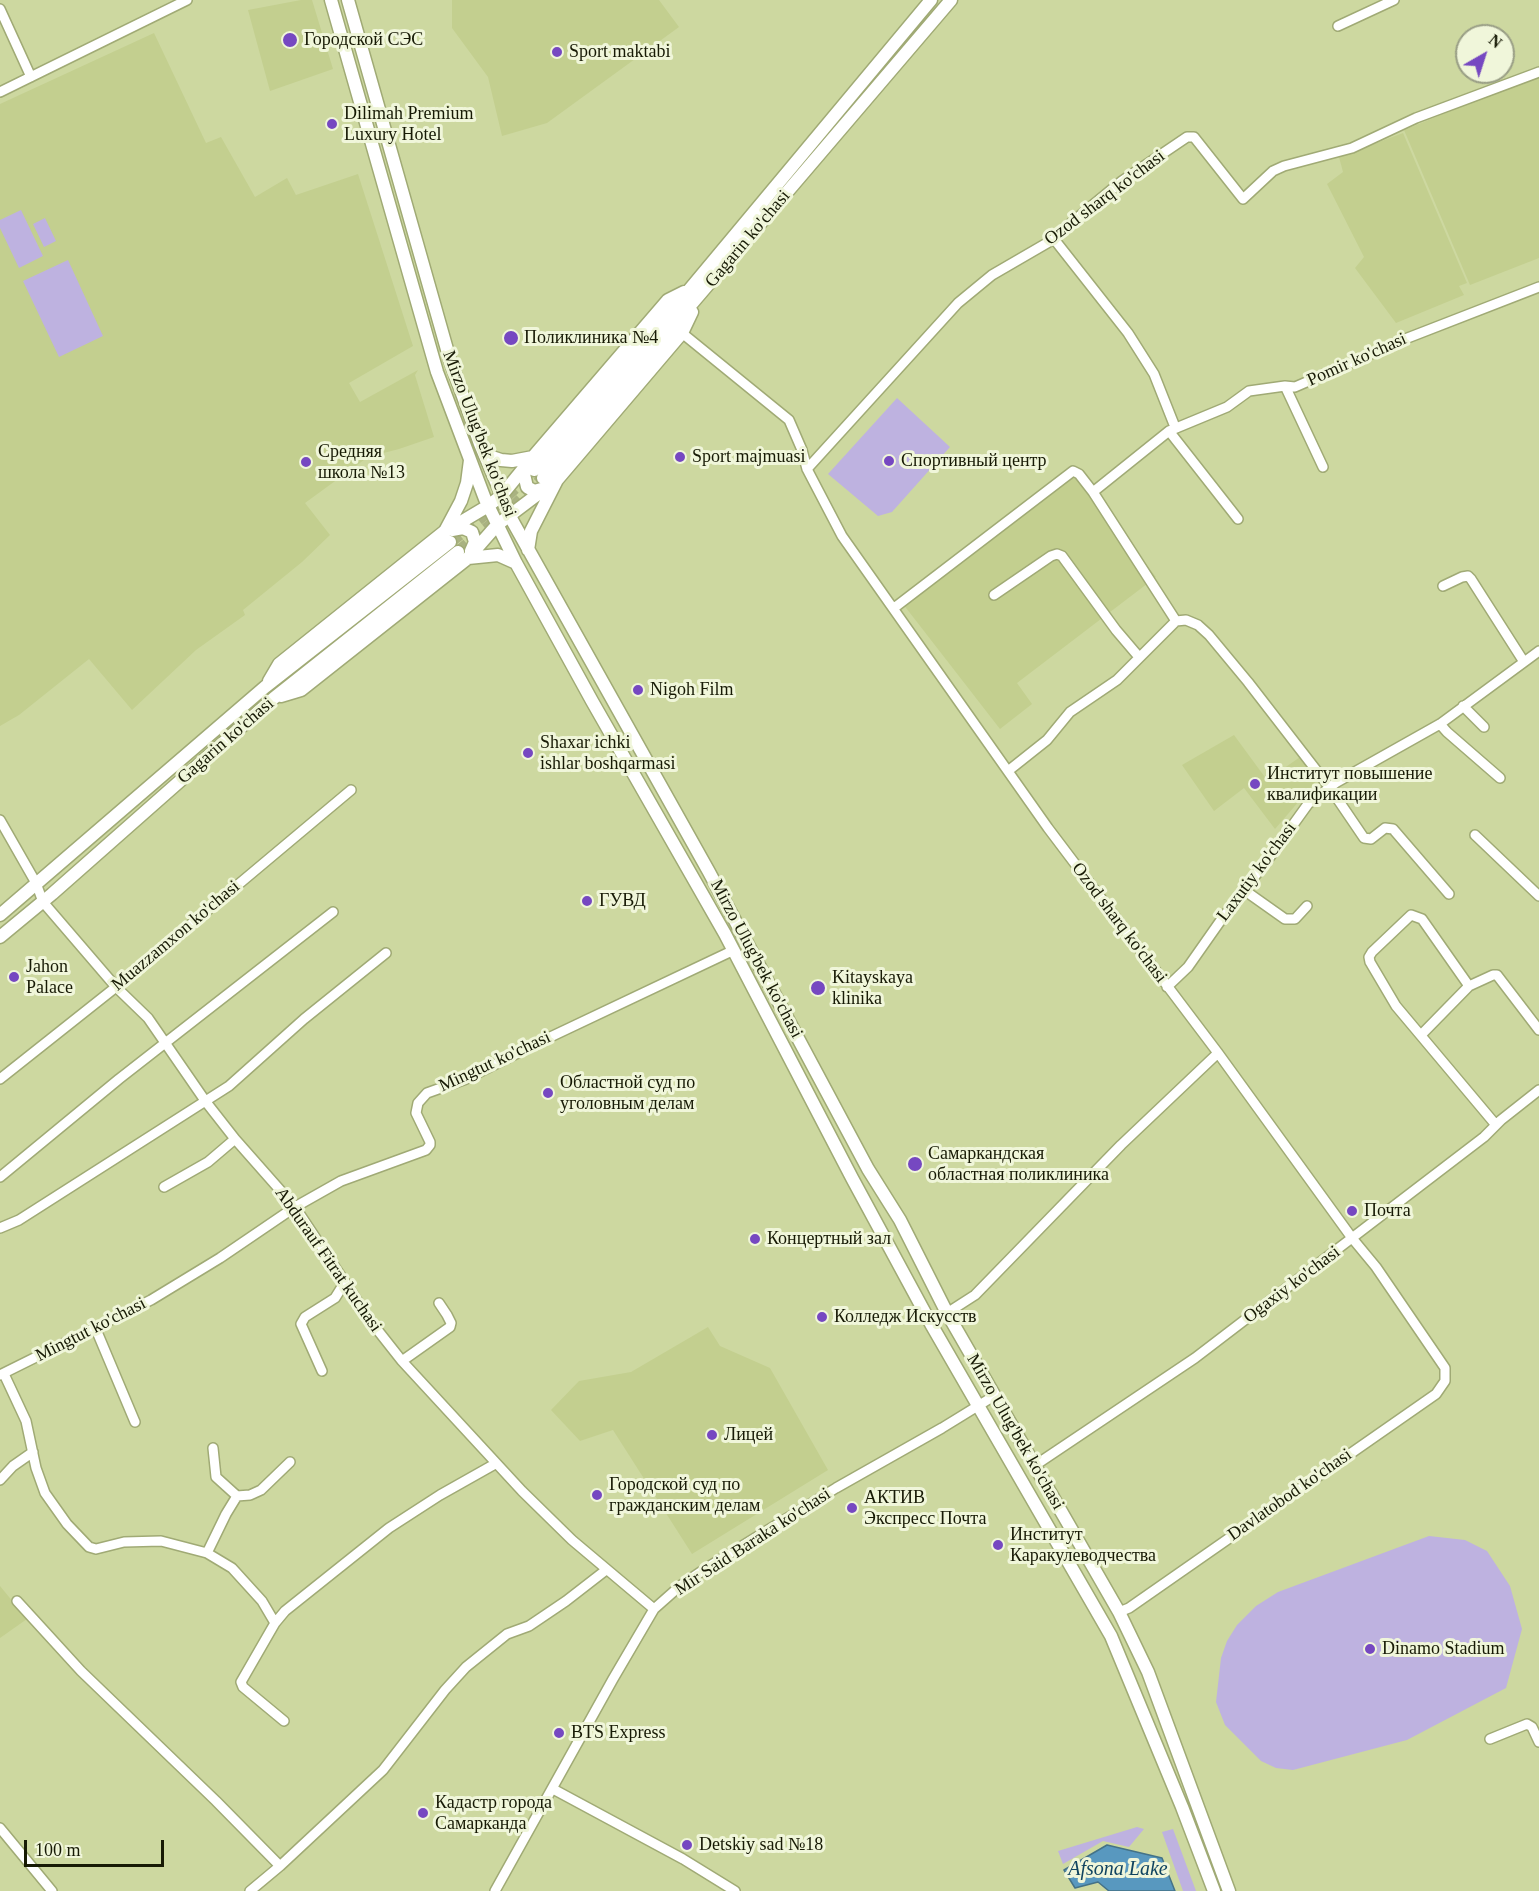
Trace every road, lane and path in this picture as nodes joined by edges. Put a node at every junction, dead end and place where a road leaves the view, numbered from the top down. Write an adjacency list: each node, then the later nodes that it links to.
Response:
1 (187, 0): 10 (street)
2 (331, 0): 19 (main road, Mirzo Ulug'bek ko'chasi)
3 (348, 0): 18 (main road, Mirzo Ulug'bek ko'chasi)
4 (931, 0): 14 (main road, Gagarin ko'chasi)
5 (951, 0): 14 (main road, Gagarin ko'chasi)
6 (1394, 0): 8 (street)
7 (0, 9): 10 (street)
8 (1338, 26)
9 (1539, 72): 12 (street, Ozod sharq ko'chasi)
10 (31, 77): 11 (street)
11 (0, 92)
12 (1054, 239): 17 (street); 22 (street, Ozod sharq ko'chasi)
13 (1539, 287): 16 (street, Pomir ko'chasi)
14 (694, 292): 15 (main road); 21 (main road, Gagarin ko'chasi)
15 (682, 333): 22 (street, Ozod sharq ko'chasi); 23 (main road)
16 (1285, 386): 17 (street, Pomir ko'chasi); 20 (street)
17 (1172, 429): 24 (street, Pomir ko'chasi); 28 (street)
18 (480, 444): 21 (main road); 25 (main road, Mirzo Ulug'bek ko'chasi)
19 (470, 459): 26 (main road, Mirzo Ulug'bek ko'chasi); 30 (main road)
20 (1323, 467)
21 (536, 468): 23 (main road); 25 (main road, Gagarin ko'chasi)
22 (807, 469): 35 (street, Ozod sharq ko'chasi)
23 (557, 480): 27 (main road); 31 (main road)
24 (1093, 492): 35 (street); 36 (street)
25 (501, 496): 26 (main road, Gagarin ko'chasi); 27 (main road, Mirzo Ulug'bek ko'chasi)
26 (488, 506): 29 (main road, Mirzo Ulug'bek ko'chasi); 30 (main road, Gagarin ko'chasi)
27 (510, 516): 29 (main road); 31 (main road, Mirzo Ulug'bek ko'chasi)
28 (1238, 519)
29 (497, 525): 30 (main road); 32 (main road, Mirzo Ulug'bek ko'chasi)
30 (455, 546): 32 (main road); 49 (main road, Gagarin ko'chasi); 53 (main road, Gagarin ko'chasi)
31 (528, 550): 79 (main road, Mirzo Ulug'bek ko'chasi)
32 (516, 563): 58 (main road, Mirzo Ulug'bek ko'chasi)
33 (1443, 586): 39 (street)
34 (994, 595): 38 (street)
35 (894, 608): 43 (street, Ozod sharq ko'chasi)
36 (1176, 621): 38 (street); 45 (street)
37 (1539, 651): 39 (street, Laxutiy ko'chasi)
38 (1139, 657): 43 (street)
39 (1524, 662): 40 (street, Laxutiy ko'chasi)
40 (1463, 706): 41 (street, Laxutiy ko'chasi); 42 (street)
41 (1440, 724): 44 (street); 45 (street, Laxutiy ko'chasi)
42 (1484, 727)
43 (1008, 771): 62 (street, Ozod sharq ko'chasi)
44 (1500, 778)
45 (1330, 788): 50 (street, Laxutiy ko'chasi); 51 (street)
46 (351, 790): 61 (street, Muazzamxon ko'chasi)
47 (0, 820): 49 (street, Abdurauf Fitrat kuchasi)
48 (1475, 835): 52 (street)
49 (36, 883): 53 (street, Abdurauf Fitrat kuchasi); 56 (main road, Gagarin ko'chasi)
50 (1244, 890): 54 (street); 62 (street, Laxutiy ko'chasi)
51 (1449, 894)
52 (1539, 896)
53 (43, 902): 57 (main road, Gagarin ko'chasi); 61 (street, Abdurauf Fitrat kuchasi)
54 (1307, 906)
55 (333, 912): 65 (street)
56 (0, 915)
57 (0, 937)
58 (734, 950): 74 (street, Mingtut ko'chasi); 86 (main road, Mirzo Ulug'bek ko'chasi)
59 (386, 953): 69 (street)
60 (1469, 986): 63 (street); 64 (street); 64 (street)
61 (116, 987): 65 (street, Abdurauf Fitrat kuchasi); 67 (street, Muazzamxon ko'chasi)
62 (1167, 987): 66 (street, Ozod sharq ko'chasi)
63 (1539, 1030)
64 (1421, 1035): 70 (street)
65 (166, 1043): 69 (street, Abdurauf Fitrat kuchasi); 72 (street)
66 (1218, 1053): 76 (street, Ozod sharq ko'chasi); 79 (street)
67 (0, 1079)
68 (1539, 1090): 70 (street, Ogaxiy ko'chasi)
69 (206, 1102): 71 (street, Abdurauf Fitrat kuchasi); 75 (street)
70 (1496, 1125): 76 (street, Ogaxiy ko'chasi)
71 (235, 1139): 73 (street); 74 (street, Abdurauf Fitrat kuchasi)
72 (0, 1177)
73 (164, 1187)
74 (295, 1207): 77 (street, Abdurauf Fitrat kuchasi); 80 (street, Mingtut ko'chasi)
75 (0, 1228)
76 (1352, 1238): 82 (street, Ozod sharq ko'chasi); 92 (street, Ogaxiy ko'chasi)
77 (345, 1282): 81 (street, Abdurauf Fitrat kuchasi); 83 (street)
78 (439, 1303): 81 (street)
79 (947, 1313): 85 (main road, Mirzo Ulug'bek ko'chasi)
80 (95, 1327): 84 (street, Mingtut ko'chasi); 87 (street)
81 (402, 1361): 91 (street, Abdurauf Fitrat kuchasi)
82 (1445, 1368): 99 (street, Davlatobod ko'chasi)
83 (322, 1371)
84 (2, 1375): 89 (street)
85 (994, 1396): 86 (street, Mir Said Baraka ko'chasi); 92 (main road, Mirzo Ulug'bek ko'chasi)
86 (978, 1406): 98 (street, Mir Said Baraka ko'chasi); 111 (main road, Mirzo Ulug'bek ko'chasi)
87 (135, 1422)
88 (213, 1448): 94 (street)
89 (33, 1452): 93 (street); 95 (street)
90 (290, 1462): 94 (street)
91 (495, 1464): 96 (street, Abdurauf Fitrat kuchasi); 100 (street)
92 (1034, 1466): 99 (main road, Mirzo Ulug'bek ko'chasi)
93 (0, 1480)
94 (237, 1496): 95 (street)
95 (207, 1553): 100 (street)
96 (606, 1570): 98 (street, Abdurauf Fitrat kuchasi); 106 (street)
97 (17, 1601): 106 (street)
98 (654, 1609): 104 (street, Mir Said Baraka ko'chasi)
99 (1119, 1612): 112 (main road, Mirzo Ulug'bek ko'chasi)
100 (275, 1623): 101 (street)
101 (284, 1720)
102 (1490, 1738): 103 (street)
103 (1539, 1742)
104 (553, 1789): 109 (street, Mir Said Baraka ko'chasi); 110 (street)
105 (0, 1828): 107 (street)
106 (280, 1866): 108 (street)
107 (52, 1891)
108 (250, 1891)
109 (495, 1891)
110 (735, 1891)
111 (1214, 1891)
112 (1229, 1891)

